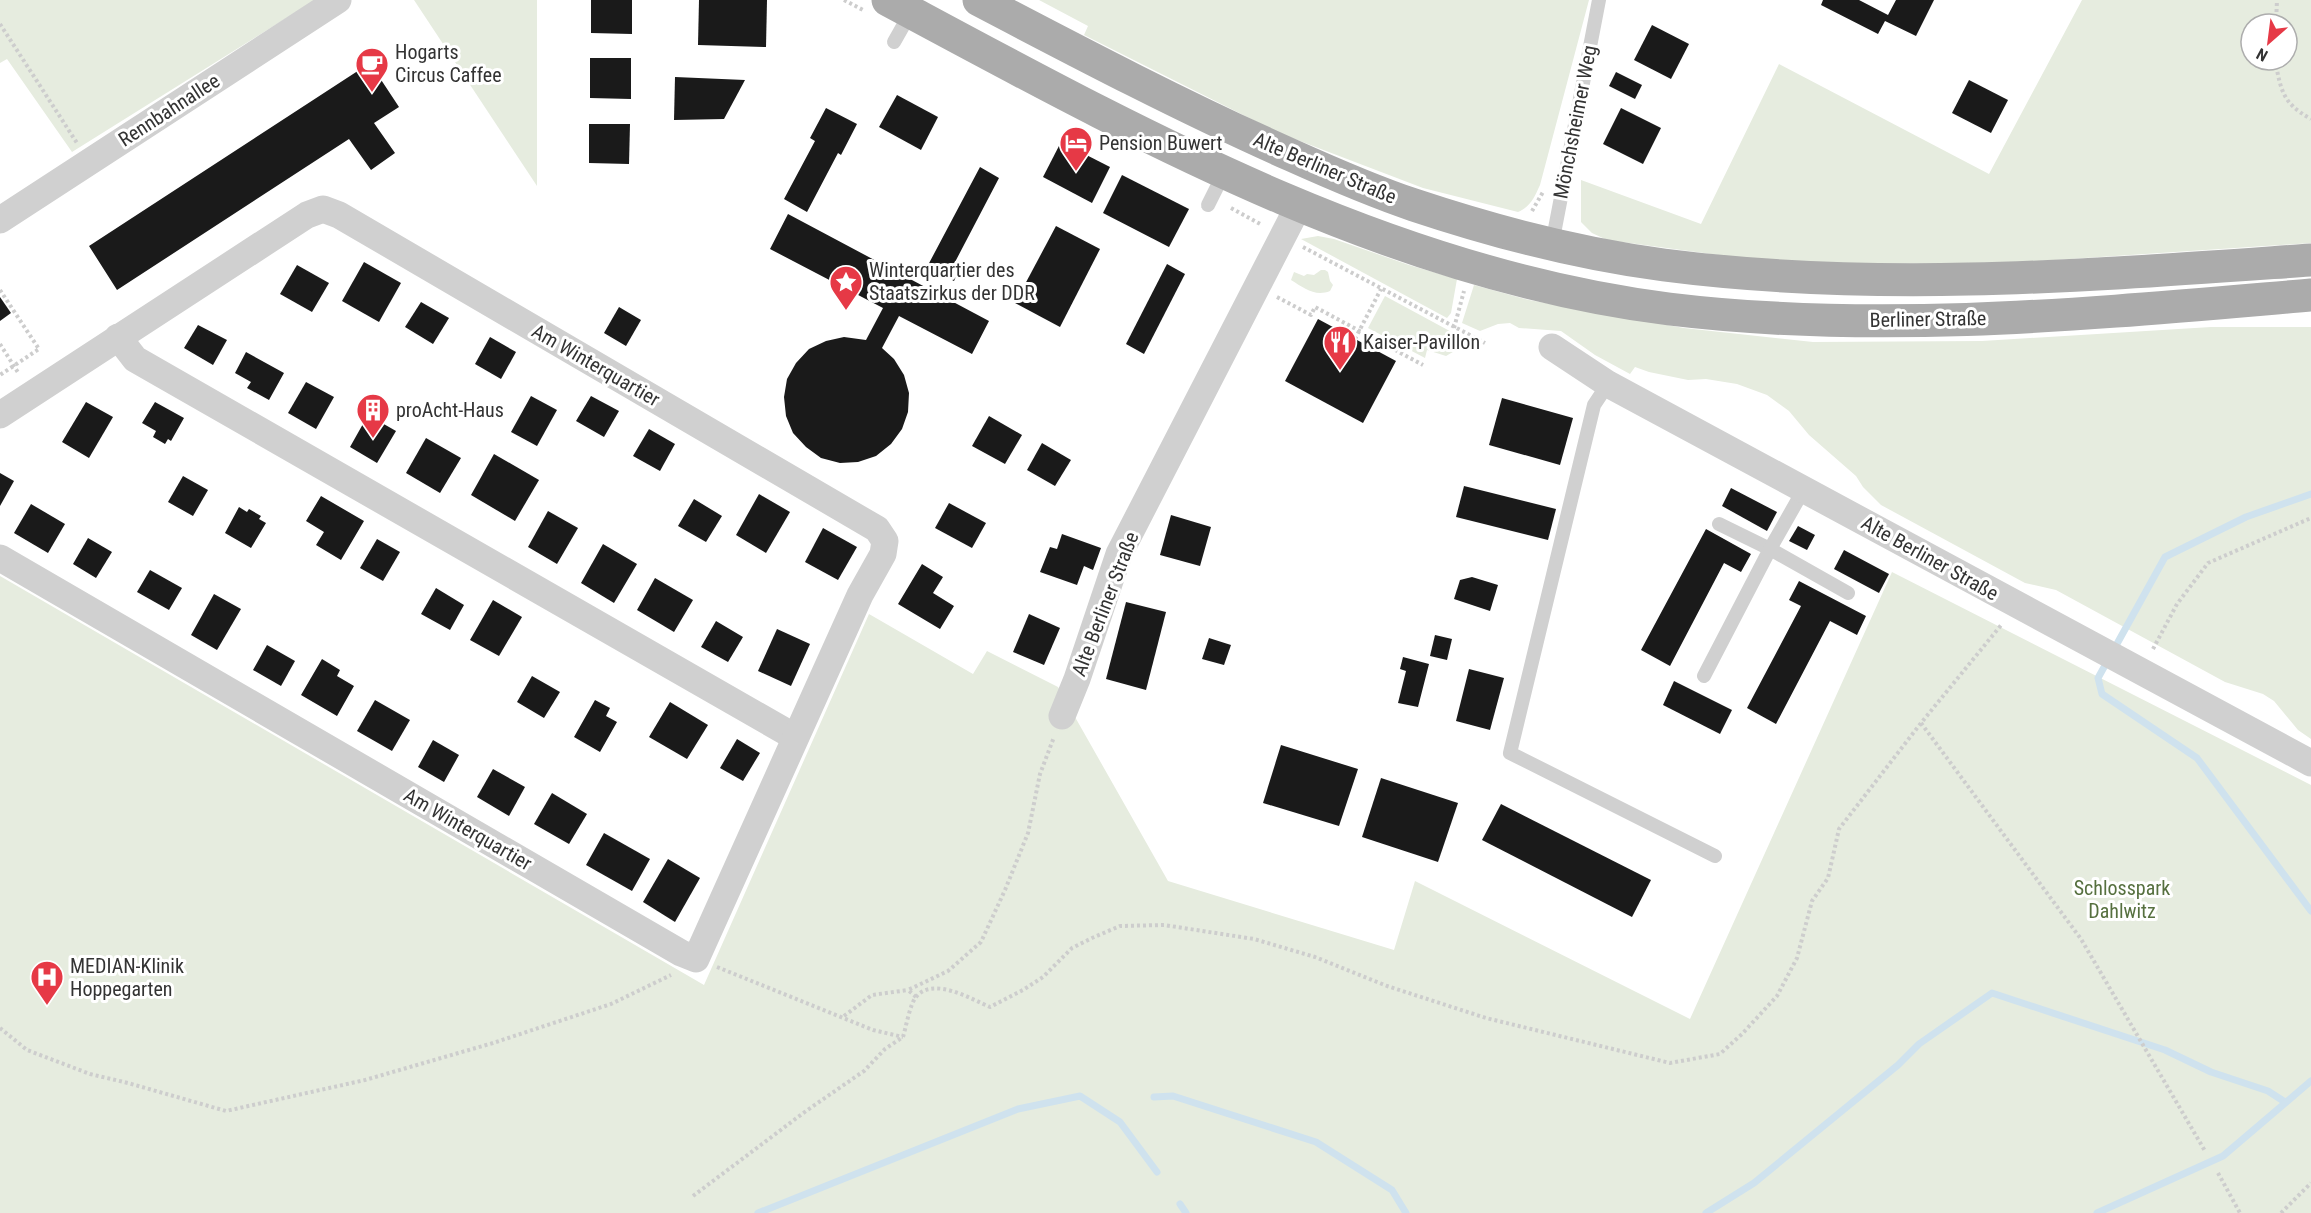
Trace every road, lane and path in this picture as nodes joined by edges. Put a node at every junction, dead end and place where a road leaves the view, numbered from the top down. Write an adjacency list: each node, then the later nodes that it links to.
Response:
1 (338, 0): 9 (street, Rennbahnallee)
2 (979, 0): 16 (main road, Alte Berliner Straße)
3 (1599, 0): 10 (lane, Mönchsheimer Weg)
4 (900, 6): 6 (lane); 11 (main road)
5 (0, 24): 9 (path)
6 (894, 42)
7 (2277, 72): 8 (path)
8 (2311, 119)
9 (90, 161): 15 (street, Rennbahnallee)
10 (1566, 170): 14 (path); 16 (lane, Mönchsheimer Weg)
11 (1224, 173): 12 (lane); 13 (main road)
12 (1208, 205)
13 (1299, 205): 18 (main road); 44 (street, Alte Berliner Straße)
14 (1526, 214)
15 (0, 220)
16 (1552, 244): 17 (main road, Berliner Straße)
17 (2311, 260)
18 (1471, 266): 21 (main road, Berliner Straße); 23 (path)
19 (1381, 289): 24 (path)
20 (0, 290): 30 (path)
21 (2311, 295)
22 (1270, 304): 24 (path)
23 (1454, 328)
24 (1359, 330): 26 (path); 29 (path)
25 (118, 337): 33 (street, Am Winterquartier); 46 (street); 46 (street, Am Winterquartier)
26 (1355, 339)
27 (0, 344): 30 (path)
28 (1552, 347): 32 (street, Alte Berliner Straße)
29 (1423, 365)
30 (14, 366): 31 (path); 33 (path)
31 (0, 375)
32 (1608, 384): 35 (street, Alte Berliner Straße); 48 (lane)
33 (32, 393): 34 (street, Am Winterquartier)
34 (0, 415)
35 (1804, 489): 38 (lane); 41 (street, Alte Berliner Straße)
36 (2311, 518): 42 (path)
37 (1719, 524): 38 (lane)
38 (1770, 549): 40 (lane); 43 (lane)
39 (0, 558): 49 (street, Am Winterquartier)
40 (1848, 593)
41 (2016, 604): 42 (street, Alte Berliner Straße); 45 (path)
42 (2147, 660): 47 (street, Alte Berliner Straße)
43 (1704, 676)
44 (1062, 716): 50 (path)
45 (1921, 723): 51 (path); 55 (path)
46 (795, 737): 49 (street, Am Winterquartier)
47 (2311, 763)
48 (1715, 856)
49 (696, 958): 52 (path); 53 (path)
50 (908, 990): 51 (path); 52 (path)
51 (916, 997): 54 (path)
52 (844, 1017): 54 (path)
53 (0, 1028)
54 (903, 1037): 58 (path)
55 (2205, 1151)
56 (2218, 1173): 59 (path)
57 (2311, 1184): 60 (path)
58 (693, 1196)
59 (2240, 1213)
60 (2281, 1213)

